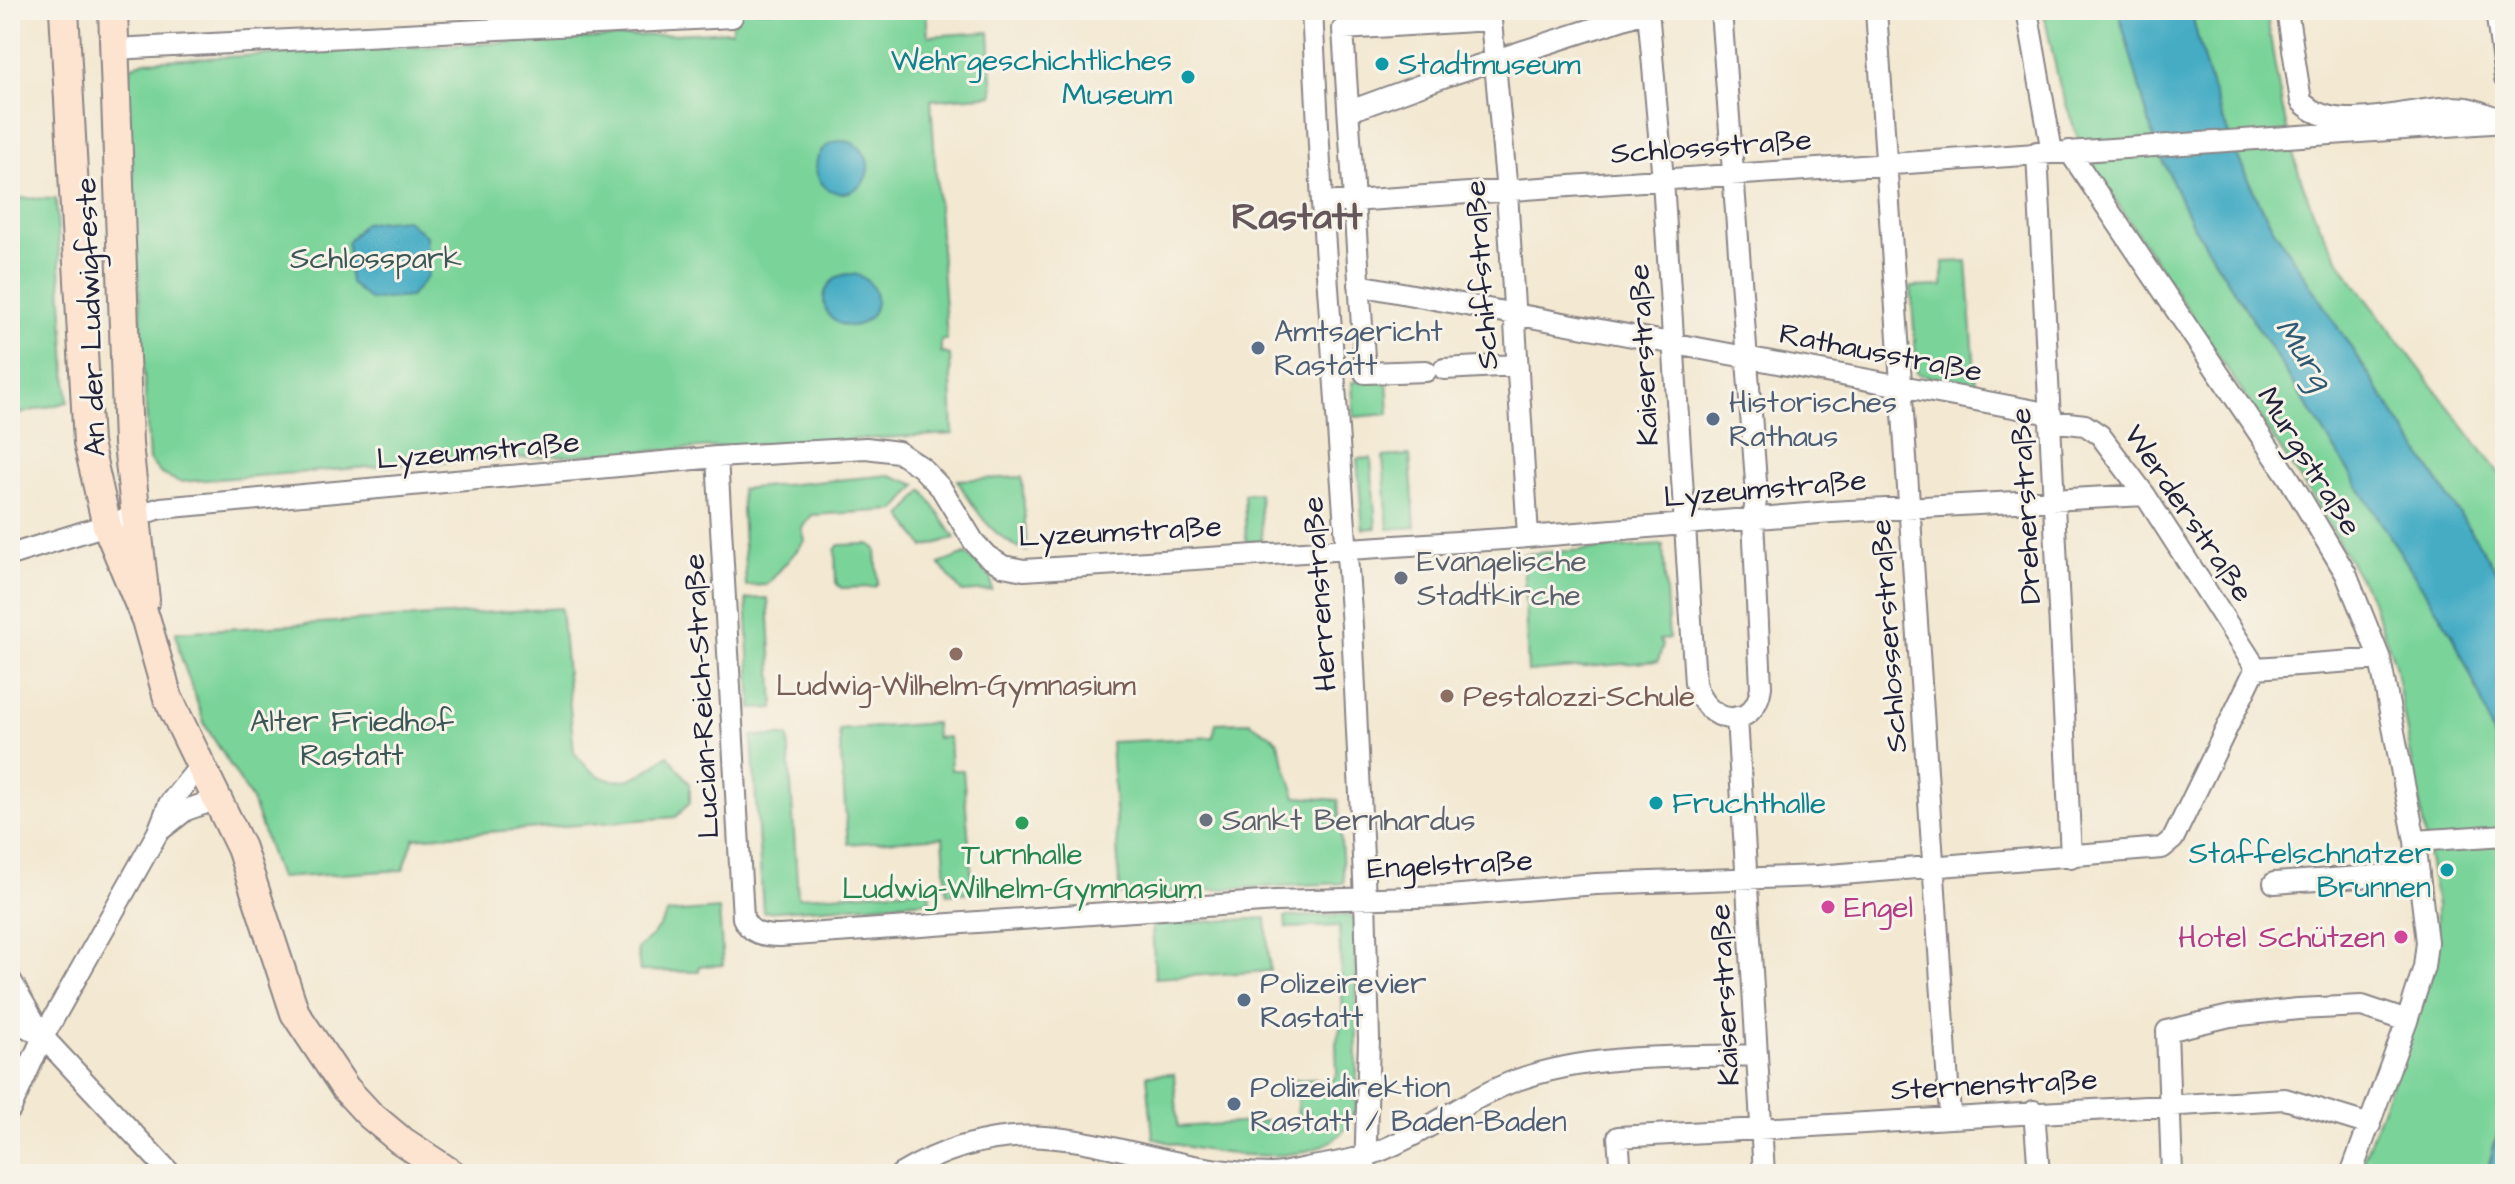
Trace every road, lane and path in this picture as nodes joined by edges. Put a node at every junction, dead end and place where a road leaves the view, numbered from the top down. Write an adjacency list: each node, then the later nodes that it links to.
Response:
1 (64, 10): 17 (street, An der Ludwigfeste)
2 (113, 10): 12 (street, An der Ludwigfeste)
3 (1312, 10): 25 (street, Herrenstraße)
4 (1649, 10): 13 (street); 22 (street, Kaiserstraße)
5 (1721, 10): 21 (street)
6 (1876, 10): 20 (street, Schlosserstraße)
7 (2027, 10): 19 (street, Murgstraße)
8 (2287, 10): 16 (street)
9 (2496, 10): 14 (street)
10 (1490, 15): 13 (street, Schiffstraße); 15 (street)
11 (732, 17): 12 (street)
12 (114, 49): 18 (street, An der Ludwigfeste)
13 (1493, 63): 15 (street); 23 (street, Schiffstraße)
14 (2505, 79)
15 (1350, 111): 24 (street)
16 (2505, 121): 19 (street, Schlossstraße)
17 (71, 141): 18 (street); 40 (street, An der Ludwigfeste)
18 (117, 141): 37 (street, An der Ludwigfeste)
19 (2053, 152): 20 (street, Schlossstraße); 32 (street, Dreherstraße); 45 (street, Murgstraße)
20 (1888, 164): 21 (street, Schlossstraße); 31 (street, Schlosserstraße)
21 (1735, 175): 22 (street, Schlossstraße); 29 (street)
22 (1663, 180): 23 (street, Schlossstraße); 28 (street, Kaiserstraße)
23 (1507, 192): 24 (street, Schlossstraße); 27 (street, Schiffstraße)
24 (1355, 200): 25 (street, Schlossstraße); 26 (street)
25 (1322, 203): 42 (street, Herrenstraße)
26 (1360, 288): 27 (street); 30 (street)
27 (1515, 314): 28 (street); 30 (street, Schiffstraße)
28 (1673, 344): 29 (street, Rathausstraße); 39 (street, Kaiserstraße)
29 (1747, 358): 31 (street, Rathausstraße); 38 (street)
30 (1517, 365): 41 (street, Schiffstraße)
31 (1903, 387): 32 (street, Rathausstraße); 36 (street, Schlosserstraße)
32 (2051, 418): 34 (street, Werderstraße); 35 (street, Dreherstraße)
33 (717, 457): 37 (street, Lyzeumstraße); 42 (street, Lyzeumstraße); 59 (street, Lucian-Reich-Straße)
34 (2145, 495): 35 (street, Lyzeumstraße); 46 (street, Werderstraße)
35 (2055, 501): 36 (street, Lyzeumstraße); 53 (street, Dreherstraße)
36 (1910, 507): 38 (street, Lyzeumstraße); 54 (street, Schlosserstraße)
37 (136, 514): 40 (street, Lyzeumstraße); 44 (street, An der Ludwigfeste)
38 (1753, 519): 39 (street, Lyzeumstraße); 47 (street)
39 (1683, 525): 41 (street, Lyzeumstraße); 47 (street, Kaiserstraße)
40 (107, 526): 43 (street, Lyzeumstraße); 44 (street, An der Ludwigfeste)
41 (1528, 536): 42 (street, Lyzeumstraße)
42 (1346, 549): 58 (street, Herrenstraße)
43 (10, 555)
44 (146, 620): 48 (street, An der Ludwigfeste)
45 (2380, 659): 46 (street); 52 (street, Murgstraße)
46 (2256, 668): 53 (street, Engelstraße)
47 (1737, 717): 56 (street, Kaiserstraße)
48 (200, 766): 49 (street, An der Ludwigfeste); 50 (street)
49 (218, 799): 50 (street); 72 (street, An der Ludwigfeste)
50 (158, 832): 63 (street)
51 (2505, 835): 52 (street)
52 (2415, 841): 55 (street, Murgstraße)
53 (2071, 857): 54 (street, Engelstraße)
54 (1934, 867): 56 (street, Engelstraße); 68 (street, Schlosserstraße)
55 (2419, 873): 57 (street); 62 (street, Murgstraße)
56 (1749, 878): 58 (street, Engelstraße); 64 (street, Kaiserstraße)
57 (2274, 883)
58 (1365, 899): 59 (street, Engelstraße); 71 (street, Herrenstraße)
59 (750, 929)
60 (10, 979): 63 (street)
61 (10, 1017): 63 (street)
62 (2407, 1021): 65 (street); 69 (street, Murgstraße)
63 (43, 1037): 66 (street); 73 (street)
64 (1757, 1055): 70 (street, Kaiserstraße); 71 (street)
65 (2170, 1103): 67 (street, Sternenstraße); 69 (street, Sternenstraße); 78 (street)
66 (10, 1110)
67 (2034, 1111): 68 (street, Sternenstraße); 77 (street)
68 (1950, 1115): 70 (street, Sternenstraße)
69 (2370, 1125): 79 (street, Murgstraße)
70 (1762, 1129): 75 (street, Sternenstraße); 76 (street, Kaiserstraße)
71 (1366, 1165): 74 (street)
72 (437, 1171)
73 (171, 1174)
74 (901, 1174)
75 (1621, 1174)
76 (1764, 1174)
77 (2039, 1174)
78 (2172, 1174)
79 (2351, 1174)

